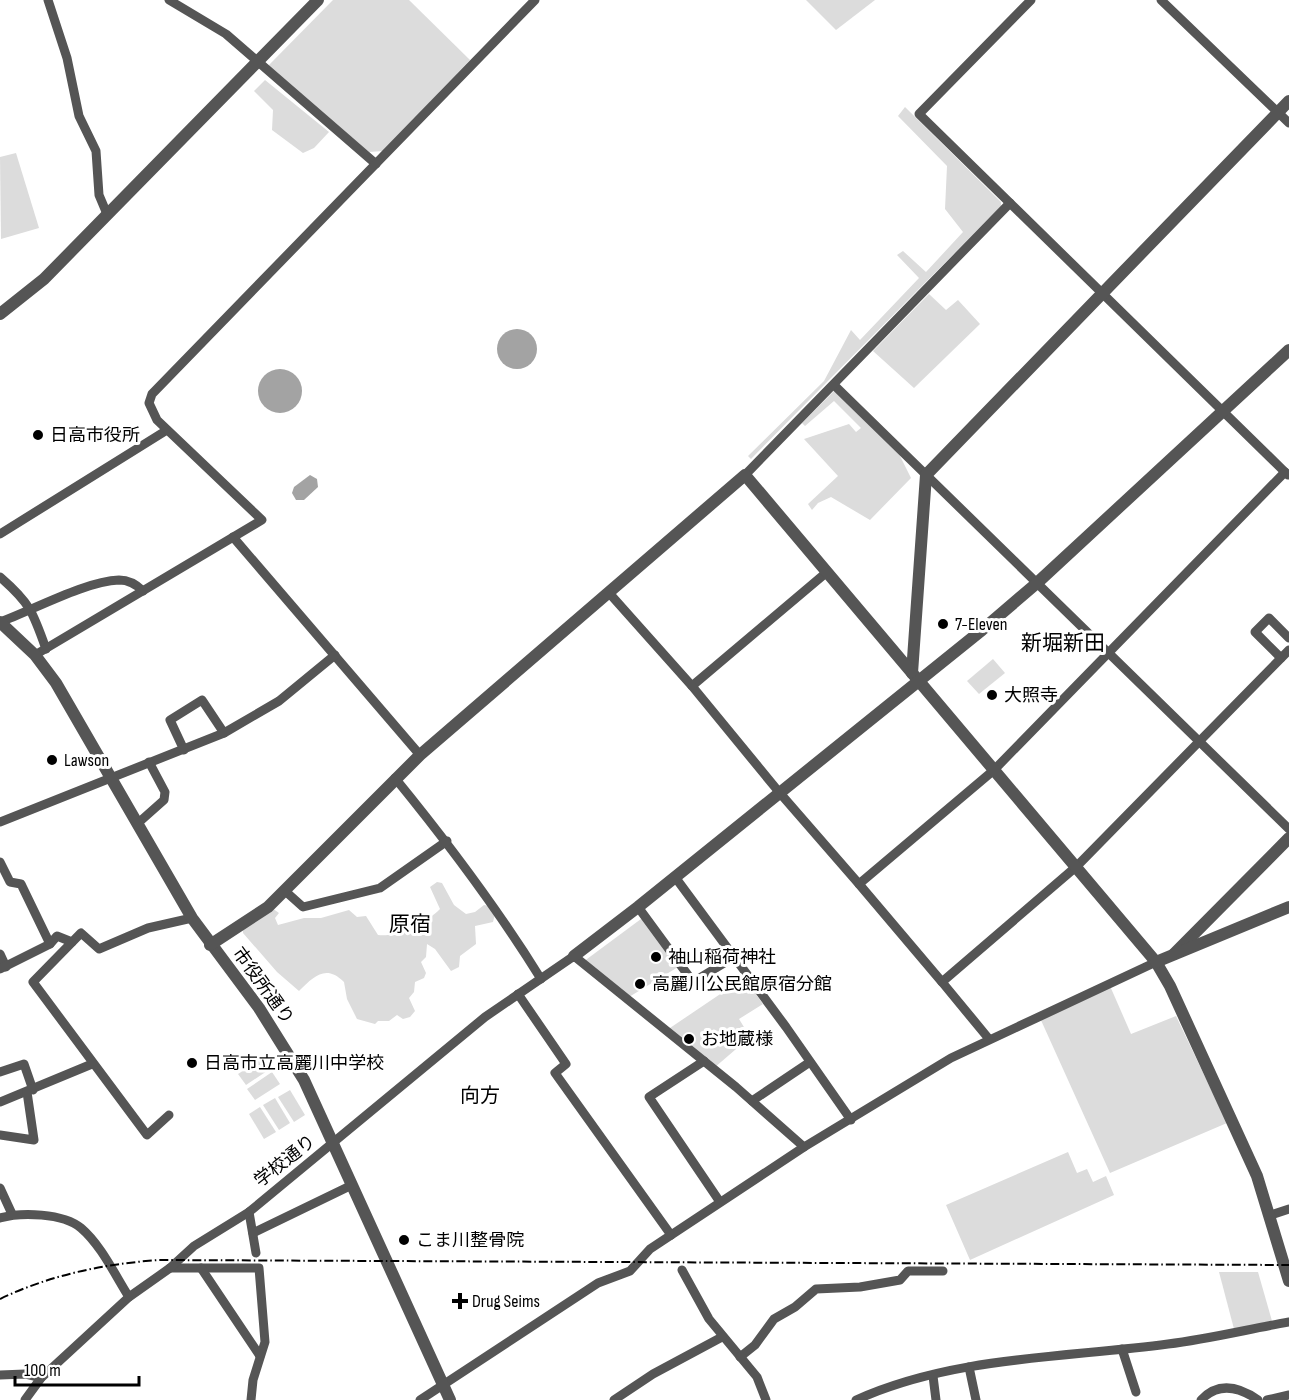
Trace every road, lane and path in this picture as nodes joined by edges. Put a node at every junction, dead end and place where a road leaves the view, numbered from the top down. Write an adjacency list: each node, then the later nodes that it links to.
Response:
1 (48, 0): 13 (street)
2 (170, 0): 7 (street)
3 (318, 0): 7 (street)
4 (535, 0): 11 (street)
5 (1031, 0): 12 (street)
6 (1161, 0): 9 (street)
7 (258, 61): 11 (street); 13 (street)
8 (1289, 101): 9 (street)
9 (1278, 113): 10 (street); 14 (street)
10 (1289, 123)
11 (375, 165): 19 (street)
12 (1010, 203): 14 (street); 17 (street)
13 (107, 214): 15 (street)
14 (1102, 293): 18 (street); 22 (street)
15 (0, 314)
16 (1289, 350): 18 (street)
17 (834, 384): 21 (street); 22 (street)
18 (1223, 412): 20 (street); 27 (street)
19 (168, 430): 23 (street); 24 (street)
20 (1287, 474): 35 (street)
21 (745, 475): 25 (street); 29 (street)
22 (926, 475): 27 (street); 38 (street)
23 (0, 534)
24 (234, 537): 28 (street); 36 (street)
25 (826, 572): 38 (street); 39 (street)
26 (0, 577): 30 (street)
27 (1037, 583): 35 (street); 38 (street)
28 (143, 591): 30 (street); 34 (street)
29 (610, 594): 39 (street); 43 (street)
30 (33, 610): 31 (street); 34 (street)
31 (0, 622): 34 (street, 市役所通り)
32 (1289, 638): 37 (street)
33 (1289, 650): 37 (street)
34 (40, 652): 46 (street, 市役所通り)
35 (1109, 653): 41 (street); 45 (street)
36 (335, 655): 40 (street); 43 (street)
37 (1281, 658): 41 (street)
38 (915, 677): 45 (street); 48 (street)
39 (692, 686): 48 (street)
40 (224, 733): 42 (street); 42 (street)
41 (1200, 742): 51 (street); 55 (street)
42 (184, 750): 44 (street)
43 (420, 755): 47 (street)
44 (149, 762): 46 (street); 50 (street)
45 (994, 770): 55 (street); 57 (street)
46 (110, 777): 49 (street); 50 (street, 市役所通り)
47 (395, 778): 53 (street); 58 (street)
48 (778, 792): 56 (street); 57 (street)
49 (0, 822)
50 (137, 824): 61 (street, 市役所通り)
51 (1289, 829)
52 (1289, 838): 66 (street)
53 (447, 841): 58 (street); 71 (street)
54 (0, 862): 63 (street)
55 (1077, 866): 69 (street); 72 (street)
56 (675, 877): 59 (street); 68 (street)
57 (859, 884): 72 (street)
58 (284, 890): 64 (street)
59 (638, 907): 67 (street); 68 (street)
60 (1289, 907): 66 (street)
61 (192, 918): 62 (street); 64 (street, 市役所通り)
62 (72, 942): 63 (street); 77 (street)
63 (50, 944): 70 (street)
64 (210, 945): 85 (street, 市役所通り)
65 (0, 954): 70 (street)
66 (1174, 954): 69 (street)
67 (574, 956): 71 (street, 学校通り); 75 (street)
68 (734, 957): 76 (street)
69 (1156, 962): 74 (street); 93 (street)
70 (3, 968)
71 (541, 979): 73 (street, 学校通り)
72 (942, 982): 74 (street)
73 (518, 994): 85 (street, 学校通り); 96 (street)
74 (990, 1039): 83 (street)
75 (704, 1061): 80 (street); 89 (street)
76 (810, 1062): 80 (street); 83 (street)
77 (92, 1064): 79 (street); 82 (street)
78 (0, 1072): 79 (street)
79 (30, 1091): 81 (street); 84 (street)
80 (752, 1101): 86 (street)
81 (0, 1102)
82 (169, 1114)
83 (851, 1120): 86 (street)
84 (0, 1135)
85 (334, 1144): 87 (street, 市役所通り); 91 (street, 学校通り)
86 (804, 1147): 89 (street)
87 (352, 1185): 95 (street); 114 (street, 市役所通り)
88 (0, 1188): 92 (street)
89 (720, 1202): 96 (street)
90 (1289, 1209): 93 (street)
91 (249, 1212): 95 (street); 99 (street, 学校通り)
92 (12, 1214): 94 (street); 104 (street)
93 (1271, 1215): 98 (street)
94 (0, 1218)
95 (253, 1233): 97 (street)
96 (671, 1235): 114 (street)
97 (256, 1253)
98 (1285, 1253): 103 (street)
99 (170, 1268): 100 (street); 104 (street, 学校通り)
100 (201, 1268): 108 (street); 108 (street)
101 (682, 1270): 106 (street)
102 (943, 1270): 109 (street)
103 (1289, 1281)
104 (129, 1297): 113 (street, 学校通り)
105 (1289, 1322): 107 (street)
106 (722, 1337): 109 (street); 122 (street)
107 (1122, 1349): 110 (street); 115 (street)
108 (260, 1356): 119 (street)
109 (740, 1357): 123 (street)
110 (969, 1367): 112 (street); 126 (street)
111 (0, 1375): 113 (street)
112 (933, 1376): 124 (street); 125 (street)
113 (41, 1378): 118 (street, 学校通り)
114 (442, 1385): 120 (street); 121 (street, 市役所通り)
115 (1136, 1392)
116 (1289, 1395): 128 (street)
117 (1204, 1399): 127 (street)
118 (25, 1400)
119 (251, 1400)
120 (420, 1400)
121 (450, 1400)
122 (614, 1400)
123 (766, 1400)
124 (856, 1400)
125 (936, 1400)
126 (976, 1400)
127 (1258, 1400)
128 (1267, 1400)

